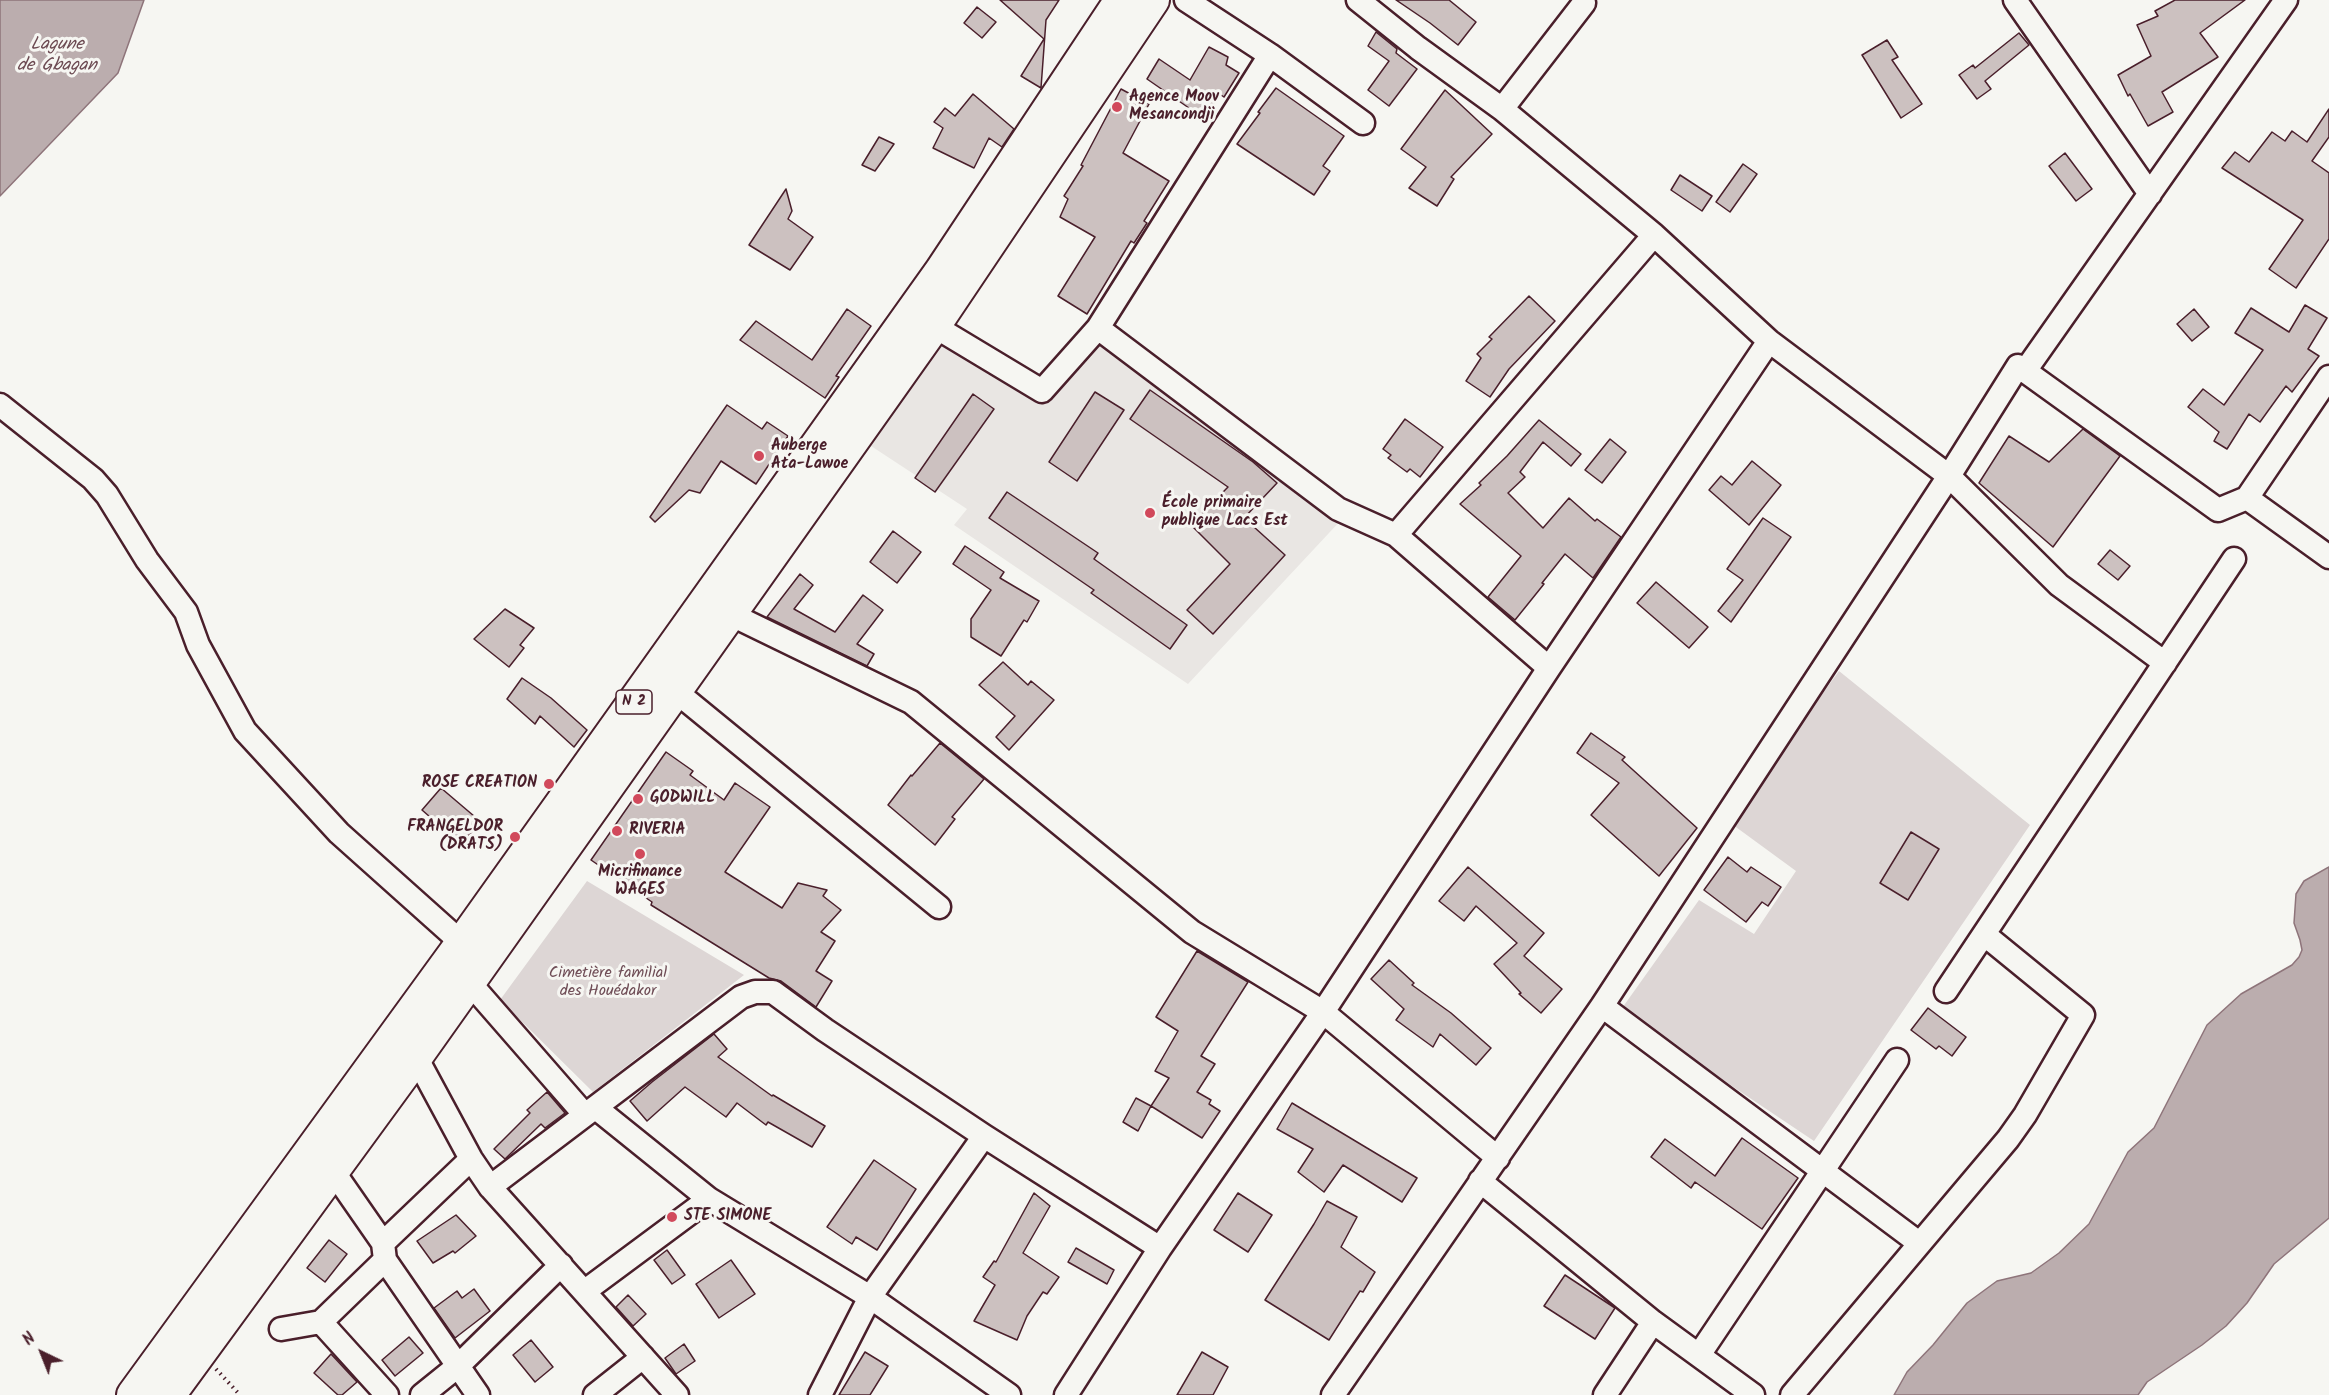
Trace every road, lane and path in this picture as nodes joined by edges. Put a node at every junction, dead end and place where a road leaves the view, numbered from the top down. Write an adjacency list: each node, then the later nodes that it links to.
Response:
1 (1121, 0): 30 (highway, N 2)
2 (1153, 0): 13 (highway, N 2)
3 (1186, 0): 8 (street)
4 (1358, 0): 9 (street)
5 (2015, 0): 11 (street)
6 (2286, 0): 11 (street)
7 (1584, 3): 9 (street)
8 (1270, 55): 10 (street); 14 (street)
9 (1502, 109): 12 (street)
10 (1364, 123)
11 (2150, 194): 16 (street)
12 (1654, 235): 15 (street); 21 (street)
13 (934, 326): 14 (street); 24 (highway, N 2)
14 (1098, 328): 21 (street)
15 (1769, 341): 19 (street); 26 (street)
16 (2025, 371): 19 (street); 20 (street)
17 (2329, 377): 20 (street)
18 (0, 405): 30 (street)
19 (1949, 476): 25 (street); 33 (street)
20 (2247, 498): 22 (street)
21 (1396, 535): 26 (street)
22 (2329, 557)
23 (2234, 559): 25 (street)
24 (730, 614): 27 (highway, N 2); 34 (street)
25 (2165, 663): 29 (street)
26 (1549, 668): 34 (street)
27 (674, 690): 28 (street); 31 (highway, N 2)
28 (939, 907)
29 (1984, 935): 32 (street); 46 (street)
30 (462, 943): 60 (highway, N 2)
31 (469, 982): 35 (highway, N 2); 37 (street)
32 (1946, 991)
33 (1602, 1006): 39 (street); 42 (street)
34 (1323, 1012): 39 (street); 47 (street)
35 (416, 1057): 40 (street); 41 (highway, N 2)
36 (1897, 1060): 42 (street)
37 (590, 1112): 38 (street); 44 (street); 45 (street)
38 (984, 1136): 47 (street); 51 (street)
39 (1498, 1158): 43 (street)
40 (471, 1159): 44 (street); 48 (street)
41 (333, 1171): 48 (street); 55 (highway, N 2)
42 (1823, 1171): 46 (street); 56 (street)
43 (1480, 1181): 53 (street); 70 (street)
44 (490, 1187): 49 (street)
45 (709, 1199): 50 (street); 51 (street)
46 (1919, 1243): 73 (street)
47 (1160, 1248): 69 (street)
48 (384, 1251): 52 (street); 58 (street)
49 (561, 1265): 50 (street); 58 (street)
50 (585, 1291): 57 (street)
51 (870, 1297): 59 (street); 68 (street)
52 (321, 1322): 54 (street); 63 (street)
53 (1653, 1322): 56 (street); 71 (street)
54 (281, 1329)
55 (200, 1351): 61 (highway, N 2); 62 (path)
56 (1699, 1355): 72 (street)
57 (643, 1357): 66 (street); 67 (street)
58 (458, 1366): 64 (street); 65 (street)
59 (1005, 1394)
60 (133, 1395)
61 (168, 1395)
62 (240, 1395)
63 (387, 1395)
64 (422, 1395)
65 (478, 1395)
66 (595, 1395)
67 (677, 1395)
68 (820, 1395)
69 (1066, 1395)
70 (1333, 1395)
71 (1605, 1395)
72 (1754, 1395)
73 (1792, 1395)

